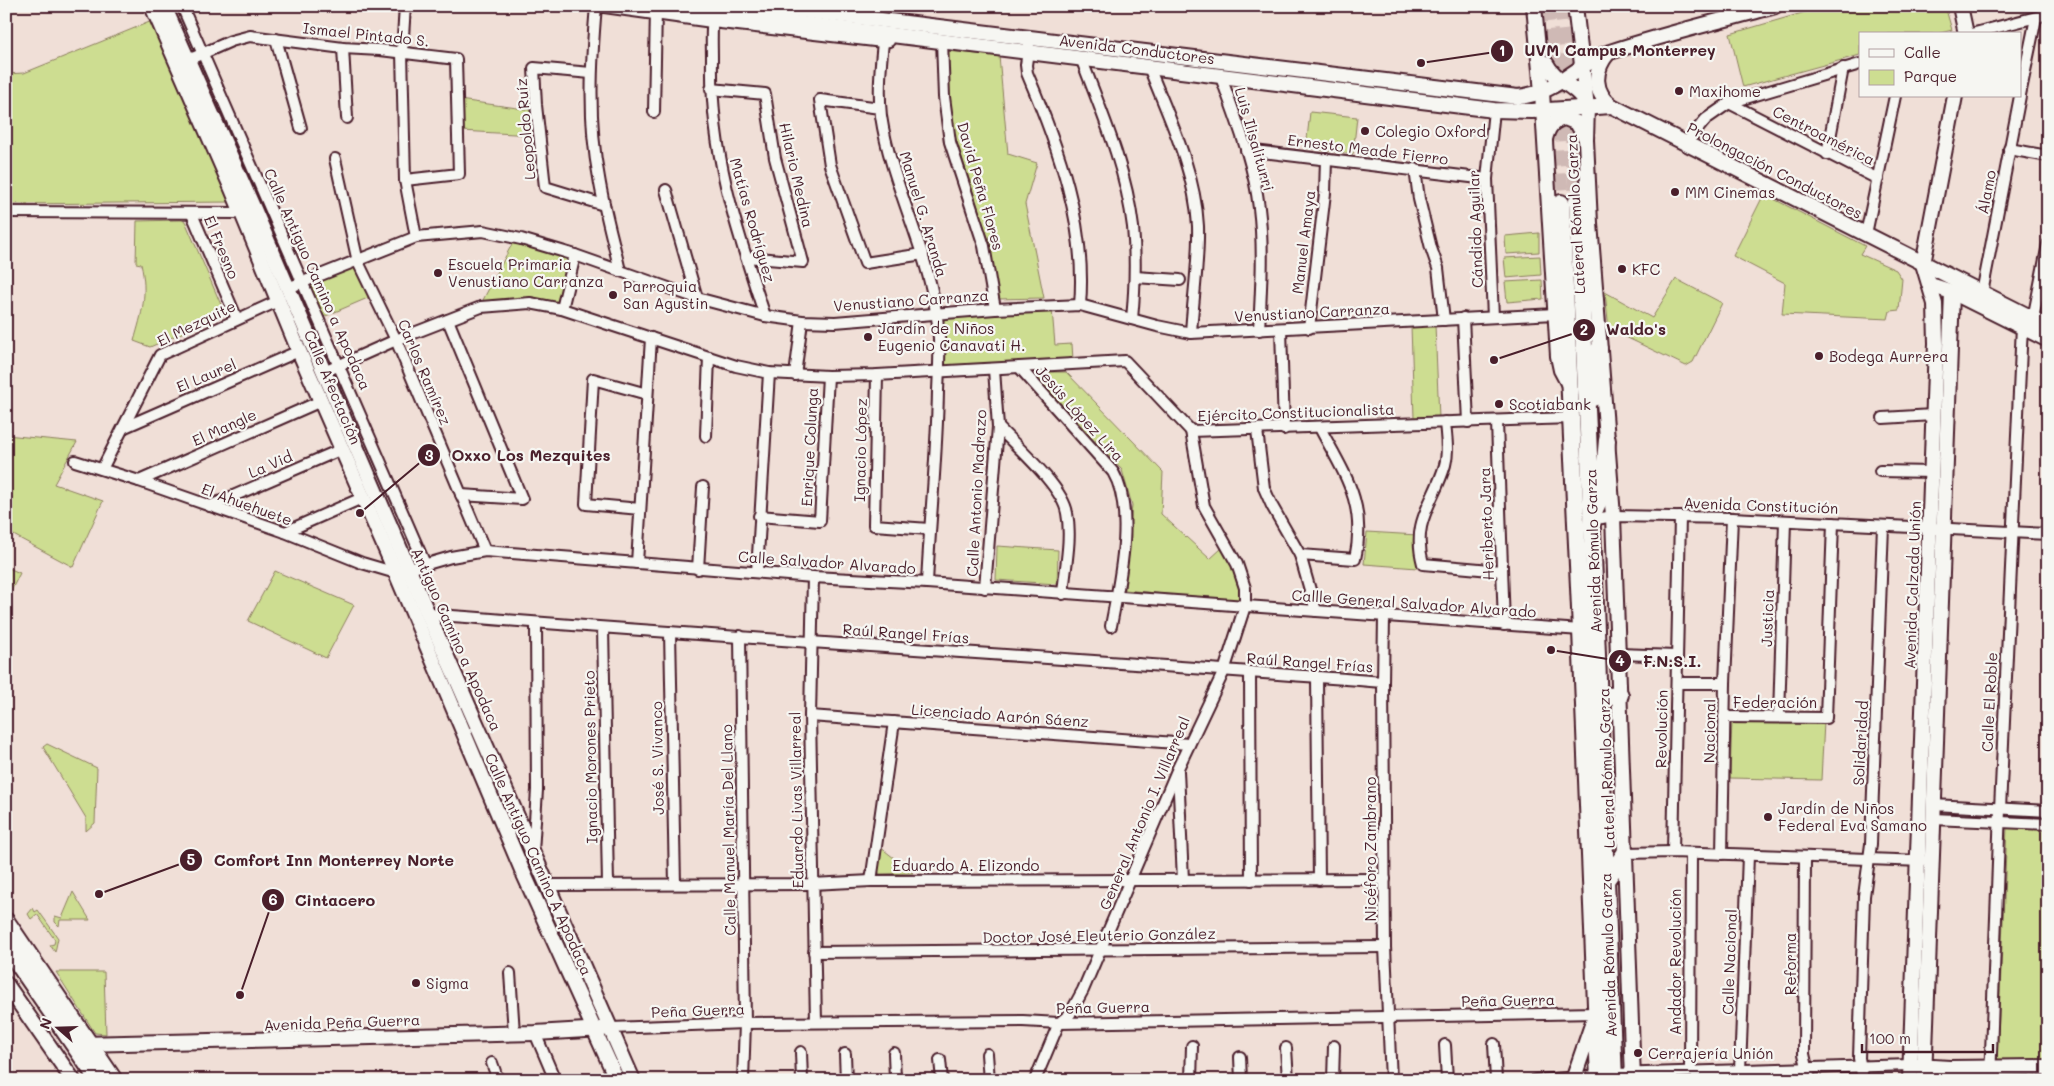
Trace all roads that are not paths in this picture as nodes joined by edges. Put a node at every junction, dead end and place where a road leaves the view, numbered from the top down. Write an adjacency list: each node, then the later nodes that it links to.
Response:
1 (152, 6): 68 (street)
2 (164, 6): 29 (street, Calle Antiguo Camino a Apodaca)
3 (182, 6): 27 (street, Calle Antiguo Camino a Apodaca)
4 (405, 6): 25 (street)
5 (596, 6): 11 (street); 35 (street)
6 (766, 6): 21 (street, Avenida Conductores)
7 (1534, 6): 30 (street, Lateral Rómulo Garza)
8 (1575, 6): 22 (street, Lateral Rómulo Garza)
9 (1775, 6): 12 (street)
10 (1960, 6): 16 (street)
11 (657, 9): 14 (street, Avenida Conductores); 50 (street)
12 (1748, 10): 23 (street)
13 (2048, 14): 15 (street)
14 (713, 17): 18 (street, Avenida Conductores); 39 (street, Matías Rodríguez)
15 (2036, 18): 17 (street); 38 (street, Álamo)
16 (1966, 32)
17 (1979, 32)
18 (883, 37): 20 (street, Avenida Conductores); 46 (street, Manuel G. Aranda)
19 (276, 39): 24 (street, Ismael Pintado S.); 27 (street, Ismael Pintado S.); 52 (street)
20 (942, 40): 21 (street, Avenida Conductores); 90 (street, David Peña Flores)
21 (1029, 45): 28 (street, Avenida Conductores); 40 (street, Avenida Conductores); 89 (street)
22 (1578, 45): 23 (street); 30 (street); 33 (street, Lateral Rómulo Garza)
23 (1628, 47): 26 (street, Avenida Conductores)
24 (343, 48): 25 (street, Ismael Pintado S.); 51 (street)
25 (402, 52): 65 (street); 65 (street, Ismael Pintado S.)
26 (1609, 53): 33 (street, Avenida Conductores); 45 (street)
27 (202, 54): 29 (street, Ismael Pintado S.); 82 (street, Calle Antiguo Camino a Apodaca)
28 (1081, 58): 32 (street, Avenida Conductores); 80 (street)
29 (188, 60): 68 (street, Calle Antiguo Camino a Apodaca)
30 (1542, 61): 37 (street); 40 (street, Lateral Rómulo Garza)
31 (1859, 64): 34 (street)
32 (1149, 67): 36 (street, Avenida Conductores); 107 (street)
33 (1582, 67): 37 (street, Avenida Conductores); 45 (street, Lateral Rómulo Garza)
34 (1843, 68): 44 (street); 58 (street)
35 (591, 73): 67 (street); 67 (street, Leopoldo Ruíz)
36 (1221, 77): 48 (street, Avenida Conductores); 57 (street, Luis Ilisaliturri)
37 (1562, 81): 40 (street, Avenida Conductores); 45 (street)
38 (2022, 86)
39 (711, 89): 76 (street, Matías Rodríguez); 76 (street, Hilario Medina)
40 (1542, 92): 47 (street); 49 (street, Lateral Rómulo Garza)
41 (1896, 98): 64 (street)
42 (1955, 98): 78 (street, Avenida Calzada Unión)
43 (2020, 98): 56 (street, Álamo)
44 (1729, 102): 55 (street); 58 (street, Centroamérica)
45 (1600, 106): 47 (street, Avenida Conductores); 53 (street, Lateral Rómulo Garza); 55 (street, Prolongación Conductores)
46 (880, 108): 74 (street, Manuel G. Aranda); 74 (street)
47 (1567, 109): 49 (street, Avenida Conductores); 53 (street)
48 (1494, 110): 49 (street, Avenida Conductores); 63 (street, Cándido Aguilar)
49 (1544, 111): 54 (street, Lateral Rómulo Garza)
50 (654, 112)
51 (347, 118)
52 (301, 128)
53 (1584, 130): 54 (street); 111 (street, Lateral Rómulo Garza)
54 (1545, 141): 93 (street, Lateral Rómulo Garza)
55 (1686, 143): 71 (street, Prolongación Conductores)
56 (2009, 149): 59 (street); 86 (street, Álamo)
57 (1246, 150): 61 (street, Ernesto Meade Fierro); 106 (street, Luis Ilisaliturri)
58 (1828, 154): 64 (street, Centroamérica)
59 (2048, 156)
60 (335, 159): 77 (street, Carlos Ramírez)
61 (1326, 159): 62 (street, Ernesto Meade Fierro); 104 (street, Manuel Amaya)
62 (1415, 170): 63 (street, Ernesto Meade Fierro); 100 (street)
63 (1487, 179): 95 (street, Cándido Aguilar)
64 (1878, 179): 71 (street)
65 (405, 180): 72 (street)
66 (666, 190): 87 (street)
67 (604, 205): 79 (street)
68 (248, 211): 70 (street); 84 (street, Antiguo Camino a Apodaca); 88 (street, Calle Afectación)
69 (6, 212): 70 (street)
70 (192, 214): 97 (street, El Fresno)
71 (1866, 234): 78 (street, Prolongación Conductores)
72 (416, 237): 75 (street, Venustiano Carranza); 77 (street, Venustiano Carranza)
73 (2048, 244): 102 (street, Calle El Roble)
74 (923, 254): 92 (street, Manuel G. Aranda)
75 (575, 255): 79 (street, Venustiano Carranza); 91 (street)
76 (746, 257): 94 (street, Matías Rodríguez)
77 (358, 262): 82 (street, Venustiano Carranza); 109 (street, Carlos Ramírez)
78 (1923, 264): 83 (street, Avenida Calzada Unión); 86 (street)
79 (620, 271): 87 (street, Venustiano Carranza)
80 (1136, 277): 81 (street); 98 (street)
81 (1180, 280)
82 (302, 283): 84 (street, Venustiano Carranza); 114 (street, Calle Antiguo Camino a Apodaca)
83 (1930, 285): 85 (street); 126 (street, Avenida Calzada Unión)
84 (288, 288): 117 (street, Antiguo Camino a Apodaca)
85 (1952, 292): 102 (street); 160 (street, Avenida Calzada Unión)
86 (1982, 293): 102 (street)
87 (697, 298): 94 (street, Venustiano Carranza)
88 (278, 301): 97 (street, El Mezquite); 112 (street, Calle Afectación)
89 (1080, 305): 90 (street, Venustiano Carranza); 98 (street, Venustiano Carranza)
90 (995, 308): 92 (street, Venustiano Carranza)
91 (562, 309): 99 (street, Ejército Constitucionalista); 108 (street, Ejército Constitucionalista)
92 (937, 313): 101 (street, Venustiano Carranza); 119 (street, Manuel G. Aranda)
93 (1555, 314): 95 (street, Venustiano Carranza); 123 (street, Lateral Rómulo Garza)
94 (765, 316): 101 (street, Venustiano Carranza)
95 (1493, 317): 96 (street, Venustiano Carranza)
96 (1463, 318): 100 (street, Venustiano Carranza); 130 (street)
97 (237, 319): 132 (street, El Mezquite)
98 (1132, 319): 107 (street, Venustiano Carranza)
99 (448, 320): 109 (street, Ejército Constitucionalista); 148 (street)
100 (1444, 320): 104 (street, Venustiano Carranza)
101 (802, 321): 120 (street)
102 (2027, 323): 103 (street); 110 (street); 163 (street, Calle El Roble)
103 (2048, 326)
104 (1308, 328): 105 (street, Venustiano Carranza)
105 (1281, 329): 106 (street, Venustiano Carranza); 136 (street)
106 (1259, 330): 107 (street, Venustiano Carranza)
107 (1191, 333)
108 (651, 338): 113 (street, Ejército Constitucionalista); 124 (street)
109 (396, 340): 114 (street, Ejército Constitucionalista); 148 (street, Carlos Ramírez)
110 (2048, 340)
111 (1599, 349): 137 (main road); 140 (street, Lateral Rómulo Garza)
112 (299, 351): 125 (street, Calle Afectación); 132 (street, El Laurel)
113 (709, 357): 118 (street, Ejército Constitucionalista); 139 (street)
114 (338, 366): 117 (street, Ejército Constitucionalista); 168 (street, Calle Antiguo Camino a Apodaca)
115 (1020, 368): 116 (street, Ejército Constitucionalista); 138 (street, Ejército Constitucionalista); 177 (street, Jesús López Lira)
116 (994, 369): 119 (street, Ejército Constitucionalista); 133 (street, Calle Antonio Madrazo)
117 (324, 372): 171 (street, Antiguo Camino a Apodaca)
118 (769, 373): 120 (street, Ejército Constitucionalista); 152 (street)
119 (939, 373): 121 (street, Ejército Constitucionalista); 161 (street, Manuel G. Aranda)
120 (795, 375): 122 (street, Ejército Constitucionalista)
121 (877, 375): 122 (street, Ejército Constitucionalista); 161 (street, Ignacio López)
122 (828, 376): 152 (street, Enrique Colunga)
123 (1569, 385): 127 (main road, Avenida Rómulo Garza); 137 (main road, Avenida Rómulo Garza)
124 (647, 394): 151 (street); 151 (street)
125 (321, 401): 141 (street, Calle Afectación); 146 (street, El Mangle)
126 (1933, 415): 128 (street); 145 (street, Avenida Calzada Unión)
127 (1572, 418): 131 (street, Ejército Constitucionalista); 186 (main road, Avenida Rómulo Garza)
128 (1883, 418)
129 (1445, 422): 130 (street, Ejército Constitucionalista); 134 (street, Ejército Constitucionalista); 170 (street)
130 (1468, 422): 131 (street, Ejército Constitucionalista)
131 (1497, 422): 170 (street, Heriberto Jara)
132 (125, 427): 143 (street, El Mezquite)
133 (998, 427): 175 (street, Calle Antonio Madrazo); 176 (street)
134 (1320, 428): 136 (street, Ejército Constitucionalista); 166 (street)
135 (1257, 430): 136 (street, Ejército Constitucionalista); 138 (street, Ejército Constitucionalista); 166 (street)
136 (1284, 430)
137 (1588, 430): 156 (main road, Avenida Rómulo Garza)
138 (1192, 431): 178 (street)
139 (706, 436)
140 (1607, 440): 153 (street, Lateral Rómulo Garza); 156 (main road)
141 (342, 449): 149 (street, Calle Afectación); 150 (street, La Vid)
142 (75, 461): 143 (street, El Ahuehuete)
143 (102, 469): 146 (street, El Ahuehuete)
144 (1880, 470): 145 (street)
145 (1932, 472): 160 (street, Avenida Calzada Unión)
146 (139, 481): 150 (street, El Ahuehuete)
147 (703, 487): 169 (street)
148 (461, 495): 165 (street, Carlos Ramírez)
149 (362, 498): 162 (street); 171 (street, Calle Afectación)
150 (210, 506): 162 (street, El Ahuehuete)
151 (640, 509): 167 (street)
152 (759, 516): 172 (street)
153 (1613, 516): 154 (street, Avenida Constitución); 156 (street, Avenida Constitución); 190 (street, Lateral Rómulo Garza)
154 (1680, 517): 155 (street, Avenida Constitución); 191 (street, Revolución)
155 (1732, 518): 157 (street, Avenida Constitución); 197 (street, Nacional)
156 (1591, 519): 200 (main road, Avenida Rómulo Garza)
157 (1785, 521): 158 (street, Avenida Constitución); 202 (street, Justicia)
158 (1832, 523): 159 (street, Avenida Constitución); 202 (street, Federación)
159 (1883, 526): 160 (street, Avenida Constitución); 220 (street, Solidaridad)
160 (1936, 528): 163 (street, Avenida Constitución); 198 (street, Avenida Calzada Unión)
161 (929, 529): 174 (street, Manuel G. Aranda)
162 (285, 532): 171 (street, El Ahuehuete)
163 (2012, 532): 164 (street, Avenida Constitución); 207 (street, Calle El Roble)
164 (2048, 534)
165 (485, 551): 167 (street, Calle Salvador Alvarado); 168 (street, Calle Salvador Alvarado)
166 (1300, 555): 179 (street)
167 (637, 562): 169 (street, Calle Salvador Alvarado)
168 (425, 564): 171 (street, Calle Salvador Alvarado)
169 (698, 569): 172 (street, Calle Salvador Alvarado)
170 (1502, 571): 183 (street, Heriberto Jara)
171 (403, 572): 180 (street, Antiguo Camino a Apodaca); 247 (street, Calle Antiguo Camino A Apodaca)
172 (757, 572): 173 (street, Calle Salvador Alvarado)
173 (814, 577): 174 (street, Calle Salvador Alvarado); 189 (street, Eduardo Livas Villarreal)
174 (926, 583): 175 (street, Calle Salvador Alvarado)
175 (985, 588): 176 (street, Calle Salvador Alvarado)
176 (1063, 594): 177 (street, Calle Salvador Alvarado)
177 (1116, 597): 178 (street, Calle Salvador Alvarado); 184 (street, Jesús López Lira)
178 (1245, 606): 179 (street, Callle General Salvador Alvarado); 192 (street, General Antonio I. Villarreal)
179 (1316, 611): 181 (street, Callle General Salvador Alvarado)
180 (428, 614): 182 (street, Raúl Rangel Frías); 213 (street, Antiguo Camino a Apodaca)
181 (1384, 617): 183 (street, Callle General Salvador Alvarado); 195 (street, Nicéforo Zambrano)
182 (536, 623): 185 (street, Raúl Rangel Frías); 213 (street)
183 (1504, 625): 186 (street, Callle General Salvador Alvarado)
184 (1111, 626)
185 (602, 628): 187 (street, Raúl Rangel Frías); 228 (street, Ignacio Morones Prieto)
186 (1581, 630): 241 (main road, Avenida Rómulo Garza)
187 (670, 632): 188 (street, Raúl Rangel Frías); 229 (street, José S. Vivanco)
188 (740, 636): 189 (street, Raúl Rangel Frías); 230 (street, Calle Manuel María Del Llano)
189 (810, 641): 192 (street, Raúl Rangel Frías); 201 (street, Eduardo Livas Villarreal)
190 (1619, 654): 191 (street); 199 (street, Lateral Rómulo Garza)
191 (1676, 656): 196 (street, Revolución)
192 (1224, 670): 193 (street, Raúl Rangel Frías); 205 (street, General Antonio I. Villarreal)
193 (1250, 673): 194 (street, Raúl Rangel Frías); 224 (street)
194 (1317, 677): 195 (street, Raúl Rangel Frías); 225 (street)
195 (1383, 682): 221 (street, Nicéforo Zambrano)
196 (1677, 683): 197 (street, Federación); 212 (street, Revolución)
197 (1725, 683): 203 (street, Nacional)
198 (1931, 686): 208 (street, Avenida Calzada Unión); 218 (street, Avenida Calzada Unión)
199 (1620, 695): 200 (main road); 214 (street, Lateral Rómulo Garza)
200 (1598, 697): 227 (main road, Avenida Rómulo Garza)
201 (810, 716): 204 (street, Licenciado Aarón Sáenz); 231 (street, Eduardo Livas Villarreal)
202 (1779, 716): 203 (street, Federación)
203 (1724, 717): 216 (street, Nacional)
204 (894, 722): 205 (street, Licenciado Aarón Sáenz); 226 (street)
205 (1188, 744): 206 (street, General Antonio I. Villarreal)
206 (1178, 768): 222 (street, General Antonio I. Villarreal); 223 (street)
207 (2000, 809): 208 (street); 209 (street); 210 (street, Calle El Roble)
208 (1933, 812): 210 (street); 218 (street, Avenida Calzada Unión)
209 (2048, 812)
210 (1999, 822): 211 (street); 269 (street, Calle El Roble)
211 (2048, 824)
212 (1673, 852): 214 (street); 215 (street)
213 (533, 853): 232 (street, Antiguo Camino a Apodaca)
214 (1625, 853): 227 (main road); 270 (street, Lateral Rómulo Garza)
215 (1690, 853): 216 (street); 266 (street, Andador Revolución)
216 (1722, 854): 217 (street)
217 (1748, 855): 219 (street); 267 (street, Calle Nacional)
218 (1925, 856): 220 (street); 268 (street, Avenida Calzada Unión)
219 (1805, 858): 220 (street); 265 (street, Reforma)
220 (1869, 860): 263 (street, Solidaridad)
221 (1386, 879): 225 (street, Eduardo A. Elizondo); 235 (street, Nicéforo Zambrano)
222 (1131, 880): 223 (street, Eduardo A. Elizondo); 226 (street, Eduardo A. Elizondo); 236 (street, General Antonio I. Villarreal)
223 (1183, 880): 224 (street, Eduardo A. Elizondo)
224 (1251, 880): 225 (street, Eduardo A. Elizondo)
225 (1319, 880)
226 (871, 881): 231 (street, Eduardo A. Elizondo)
227 (1605, 882): 271 (main road, Avenida Rómulo Garza)
228 (608, 884): 229 (street, Eduardo A. Elizondo); 232 (street, Eduardo A. Elizondo)
229 (675, 884): 230 (street, Eduardo A. Elizondo)
230 (743, 884): 231 (street, Eduardo A. Elizondo); 244 (street, Calle Manuel María Del Llano)
231 (812, 884): 237 (street, Eduardo Livas Villarreal)
232 (547, 885): 246 (street, Antiguo Camino a Apodaca)
233 (6, 921): 250 (main road)
234 (6, 946): 238 (main road)
235 (1385, 947): 236 (street, Doctor José Eleuterio González); 242 (street, Nicéforo Zambrano)
236 (1100, 950): 237 (street, Doctor José Eleuterio González); 245 (street, General Antonio I. Villarreal)
237 (814, 952): 243 (street, Eduardo Livas Villarreal)
238 (24, 971): 240 (street); 250 (main road)
239 (510, 973): 248 (street)
240 (6, 983): 273 (street)
241 (1596, 1013): 242 (street, Peña Guerra); 271 (main road, Avenida Rómulo Garza); 272 (street, Avenida Rómulo Garza)
242 (1387, 1017): 245 (street, Peña Guerra); 291 (street, Nicéforo Zambrano)
243 (816, 1022): 244 (street, Peña Guerra); 245 (street, Peña Guerra)
244 (745, 1023): 246 (street, Peña Guerra); 280 (street, Calle Manuel María Del Llano)
245 (1059, 1023): 286 (street, General Antonio I. Villarreal)
246 (611, 1028): 247 (street, Avenida Peña Guerra); 279 (street, Antiguo Camino a Apodaca)
247 (594, 1030): 249 (street, Avenida Peña Guerra); 278 (street, Calle Antiguo Camino A Apodaca)
248 (514, 1033): 249 (street, Avenida Peña Guerra); 250 (street, Avenida Peña Guerra)
249 (534, 1033): 277 (street)
250 (82, 1044): 274 (main road); 275 (main road)
251 (1445, 1044): 292 (street)
252 (1494, 1044): 293 (street)
253 (1192, 1046): 287 (street)
254 (1334, 1046): 290 (street)
255 (1286, 1048): 289 (street)
256 (801, 1052): 281 (street)
257 (894, 1053): 283 (street)
258 (845, 1054): 282 (street)
259 (987, 1054): 285 (street)
260 (1240, 1057): 288 (street)
261 (940, 1060): 284 (street)
262 (492, 1063): 276 (street)
263 (1860, 1068): 265 (street); 268 (street); 296 (street, Solidaridad)
264 (2048, 1068): 269 (street)
265 (1808, 1069): 267 (street); 295 (street, Reforma)
266 (1690, 1071): 267 (street); 270 (street)
267 (1740, 1071)
268 (1914, 1073): 269 (street)
269 (1991, 1074)
270 (1633, 1076): 271 (street)
271 (1606, 1077): 272 (street)
272 (1573, 1079): 294 (street)
273 (73, 1080)
274 (98, 1080)
275 (114, 1080)
276 (498, 1080)
277 (555, 1080)
278 (617, 1080)
279 (633, 1080)
280 (743, 1080)
281 (802, 1080)
282 (846, 1080)
283 (895, 1080)
284 (942, 1080)
285 (989, 1080)
286 (1035, 1080)
287 (1191, 1080)
288 (1241, 1080)
289 (1288, 1080)
290 (1333, 1080)
291 (1391, 1080)
292 (1447, 1080)
293 (1496, 1080)
294 (1535, 1080)
295 (1810, 1080)
296 (1863, 1080)

